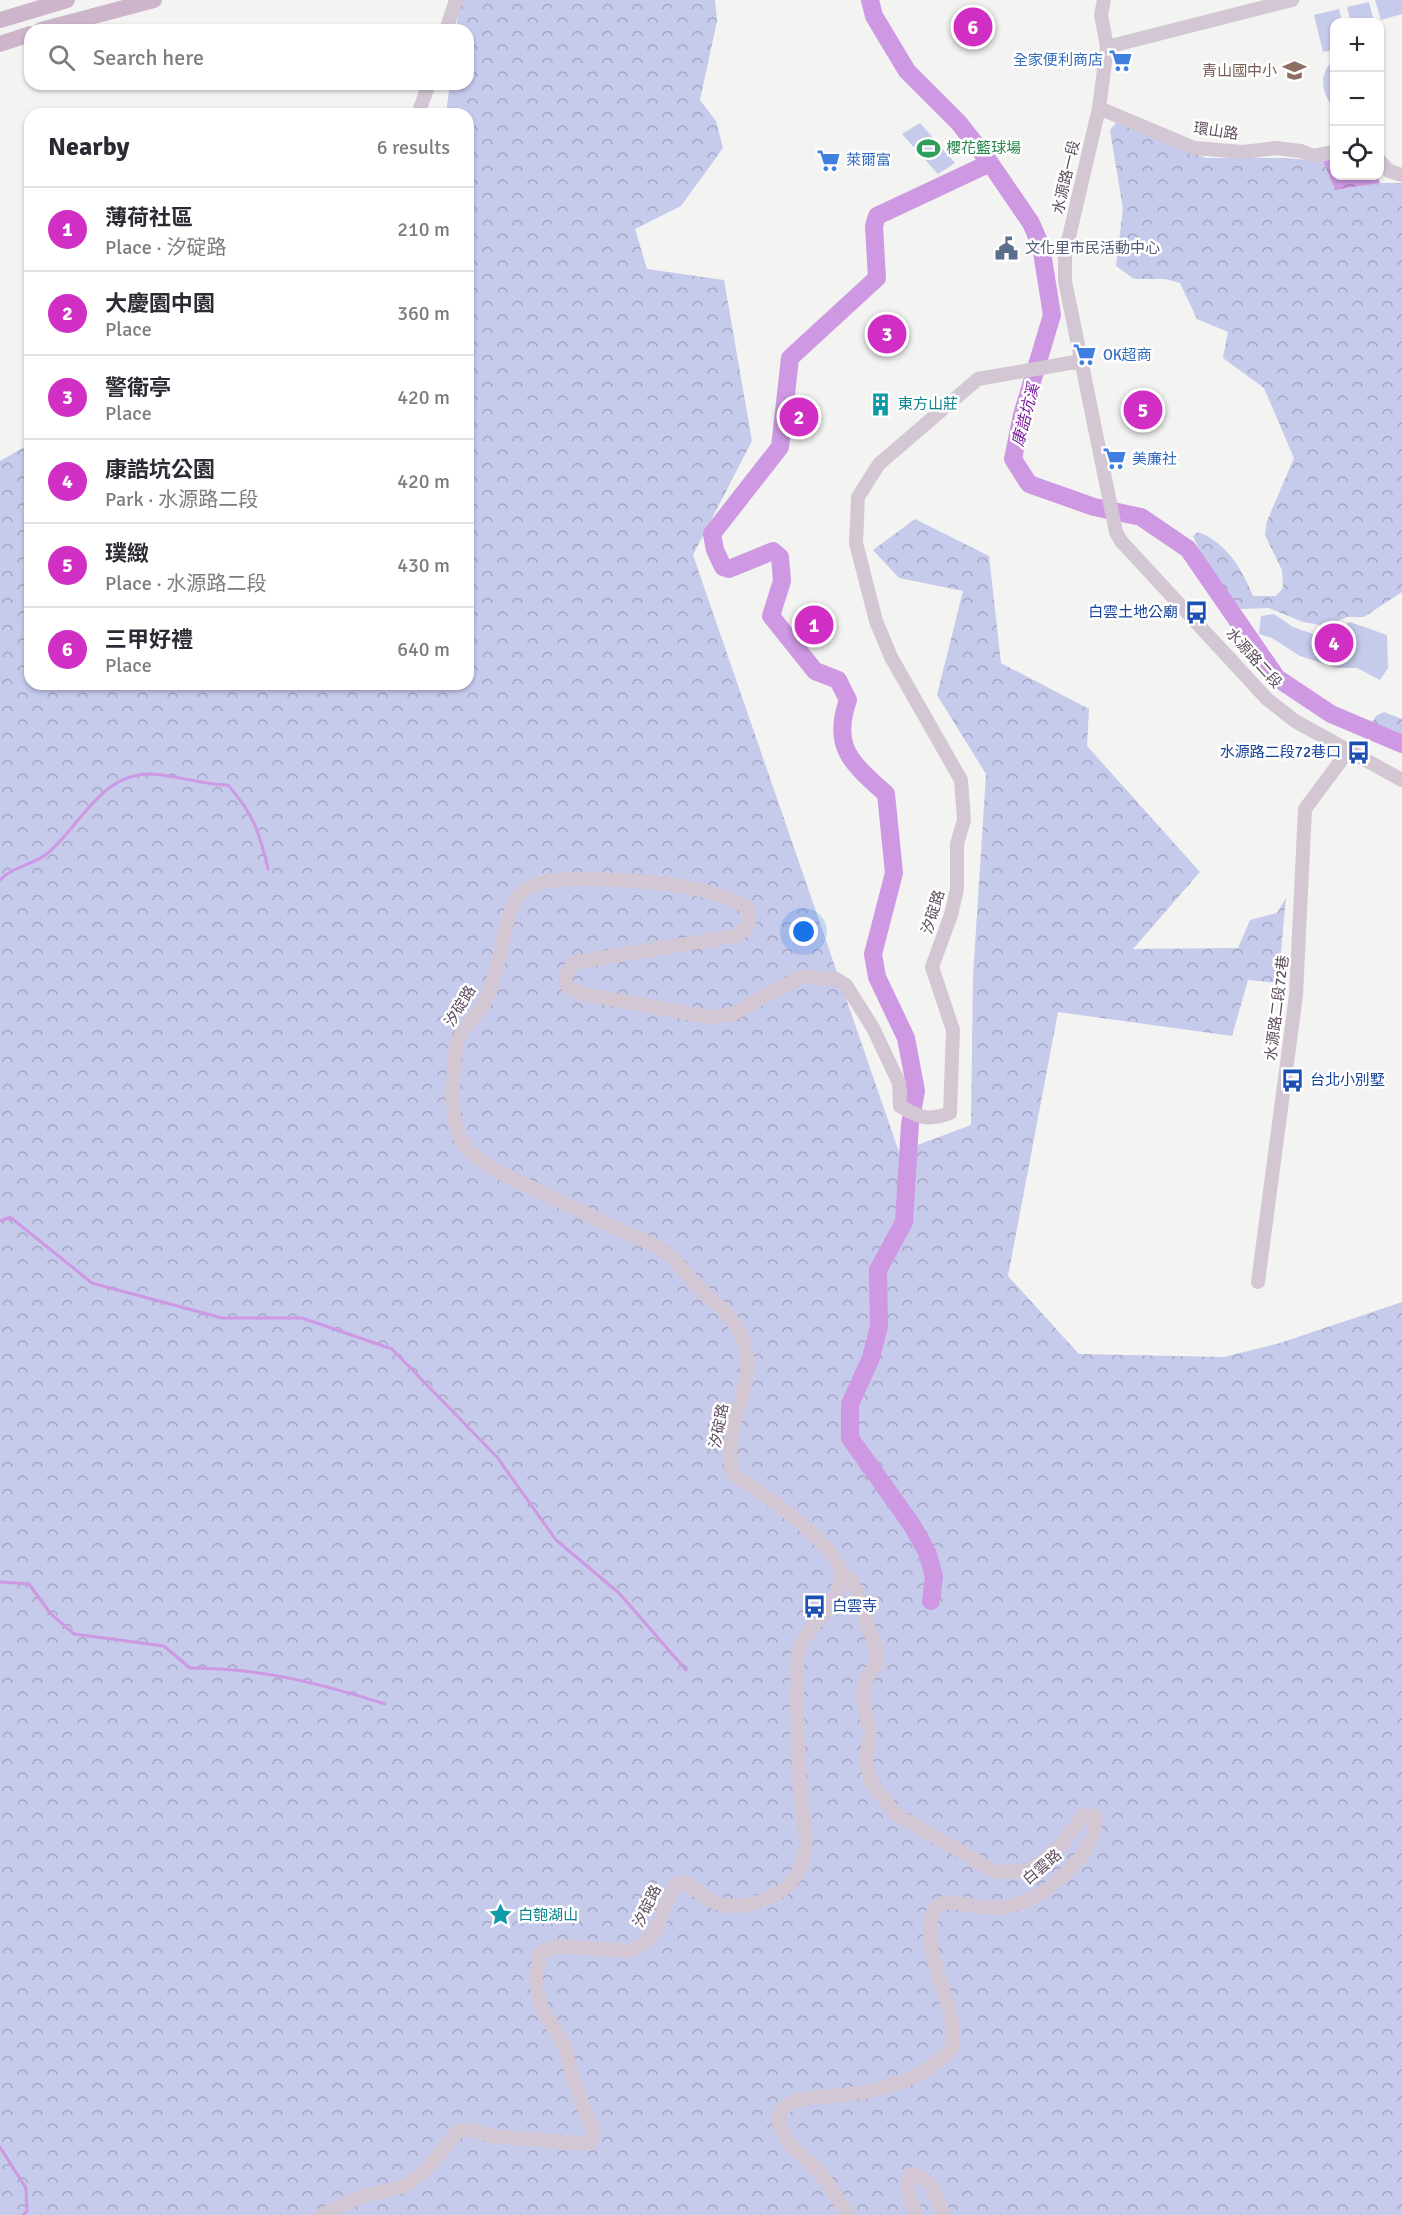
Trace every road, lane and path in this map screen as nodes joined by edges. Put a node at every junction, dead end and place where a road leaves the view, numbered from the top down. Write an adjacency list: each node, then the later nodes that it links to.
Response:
1 (67, 0): 8 (main road)
2 (154, 0): 9 (main road)
3 (456, 0): 10 (street)
4 (1094, 0): 7 (street)
5 (1104, 0): 7 (street, 水源路一段)
6 (1292, 0): 13 (street)
7 (1101, 15): 13 (street, 水源路一段)
8 (0, 20)
9 (64, 24)
10 (448, 24)
11 (24, 36): 12 (main road)
12 (0, 44)
13 (1107, 47): 16 (street, 水源路一段)
14 (427, 90): 15 (street)
15 (420, 108)
16 (1099, 108): 17 (street, 環山路); 20 (street, 水源路一段)
17 (1330, 153)
18 (1384, 165): 19 (street)
19 (1402, 175)
20 (1081, 361): 21 (street, 水源路二段); 24 (street, 汐碇路)
21 (1348, 751): 22 (street, 水源路二段); 23 (street, 水源路二段72巷)
22 (1402, 780)
23 (1258, 1282)
24 (841, 1572): 25 (street, 汐碇路); 26 (street, 白雲路)
25 (321, 2215)
26 (848, 2215)
27 (917, 2215): 28 (street)
28 (944, 2215)

